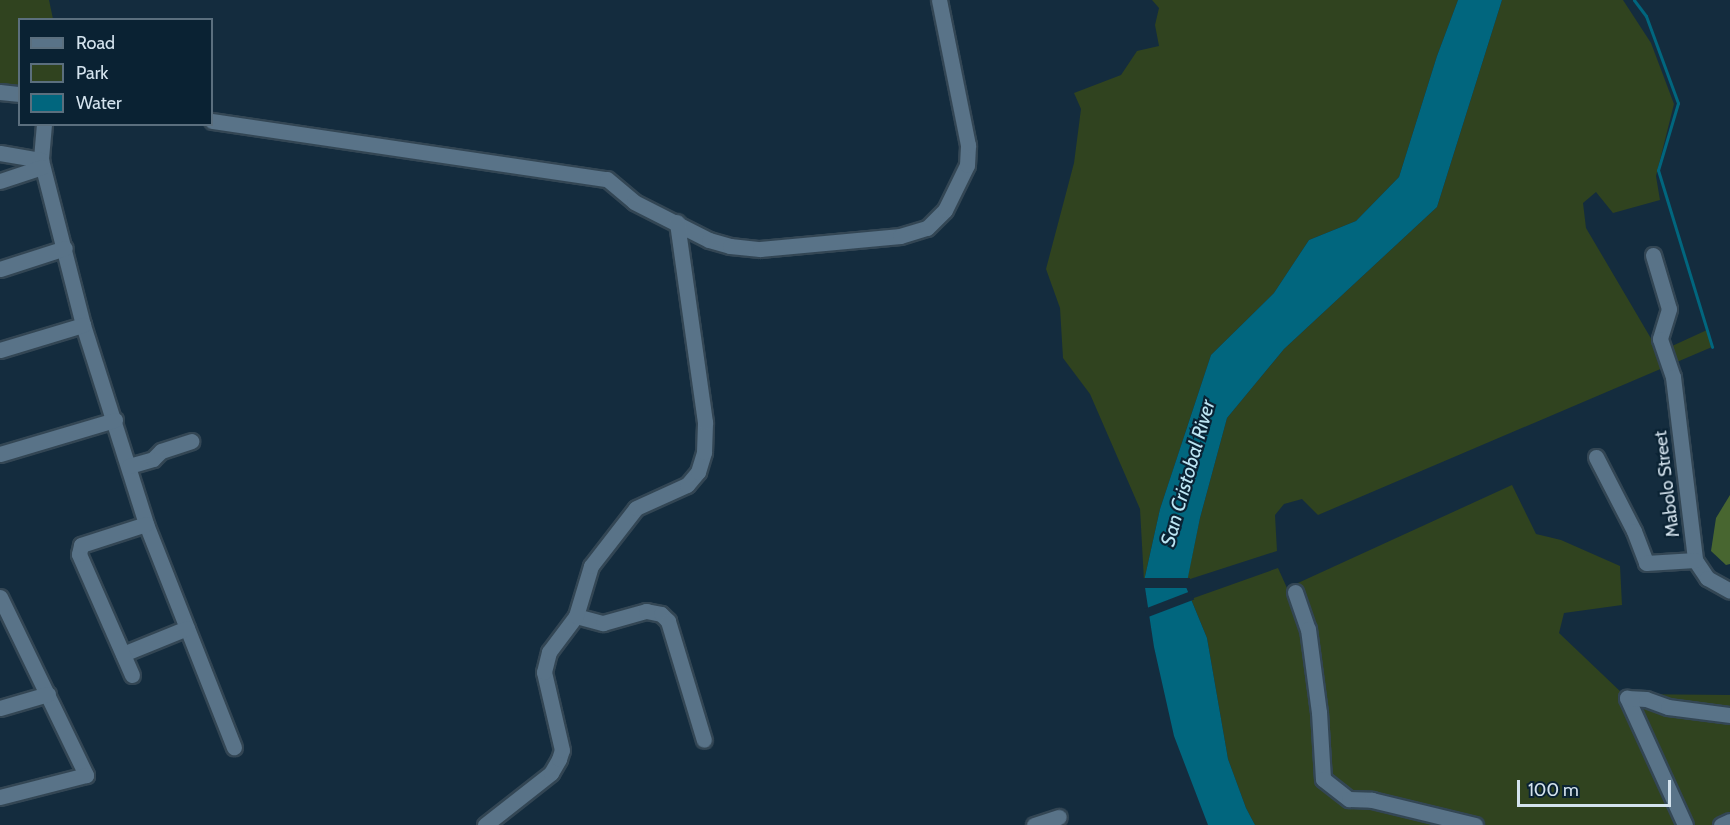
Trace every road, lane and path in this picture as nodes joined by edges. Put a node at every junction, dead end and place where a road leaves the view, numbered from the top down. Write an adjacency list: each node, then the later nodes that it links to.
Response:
1 (939, 0): 9 (street)
2 (0, 92): 3 (street)
3 (18, 94)
4 (213, 121): 9 (street)
5 (44, 126): 7 (street)
6 (0, 153): 7 (street)
7 (41, 163): 8 (street); 10 (street)
8 (0, 181)
9 (677, 222): 25 (street)
10 (66, 248): 12 (street); 13 (street)
11 (1653, 255): 21 (street, Mabolo Street)
12 (0, 270)
13 (83, 325): 14 (street); 15 (street)
14 (0, 350)
15 (115, 420): 17 (street); 19 (street)
16 (191, 441): 19 (street)
17 (0, 454)
18 (1596, 457): 21 (street)
19 (129, 466): 20 (street)
20 (146, 524): 27 (street); 28 (street)
21 (1695, 560): 22 (street, Mabolo Street)
22 (1730, 591)
23 (1295, 592): 40 (street)
24 (0, 597): 26 (street)
25 (576, 616): 33 (street); 38 (street)
26 (5, 617): 30 (street)
27 (187, 628): 28 (street); 34 (street)
28 (123, 654): 29 (street)
29 (132, 675)
30 (48, 694): 31 (street); 35 (street)
31 (0, 708)
32 (1730, 715): 41 (street)
33 (704, 740)
34 (234, 747)
35 (0, 797)
36 (1059, 817): 39 (street)
37 (1730, 821): 42 (street)
38 (485, 825)
39 (1034, 825)
40 (1475, 825)
41 (1685, 825)
42 (1721, 825)

